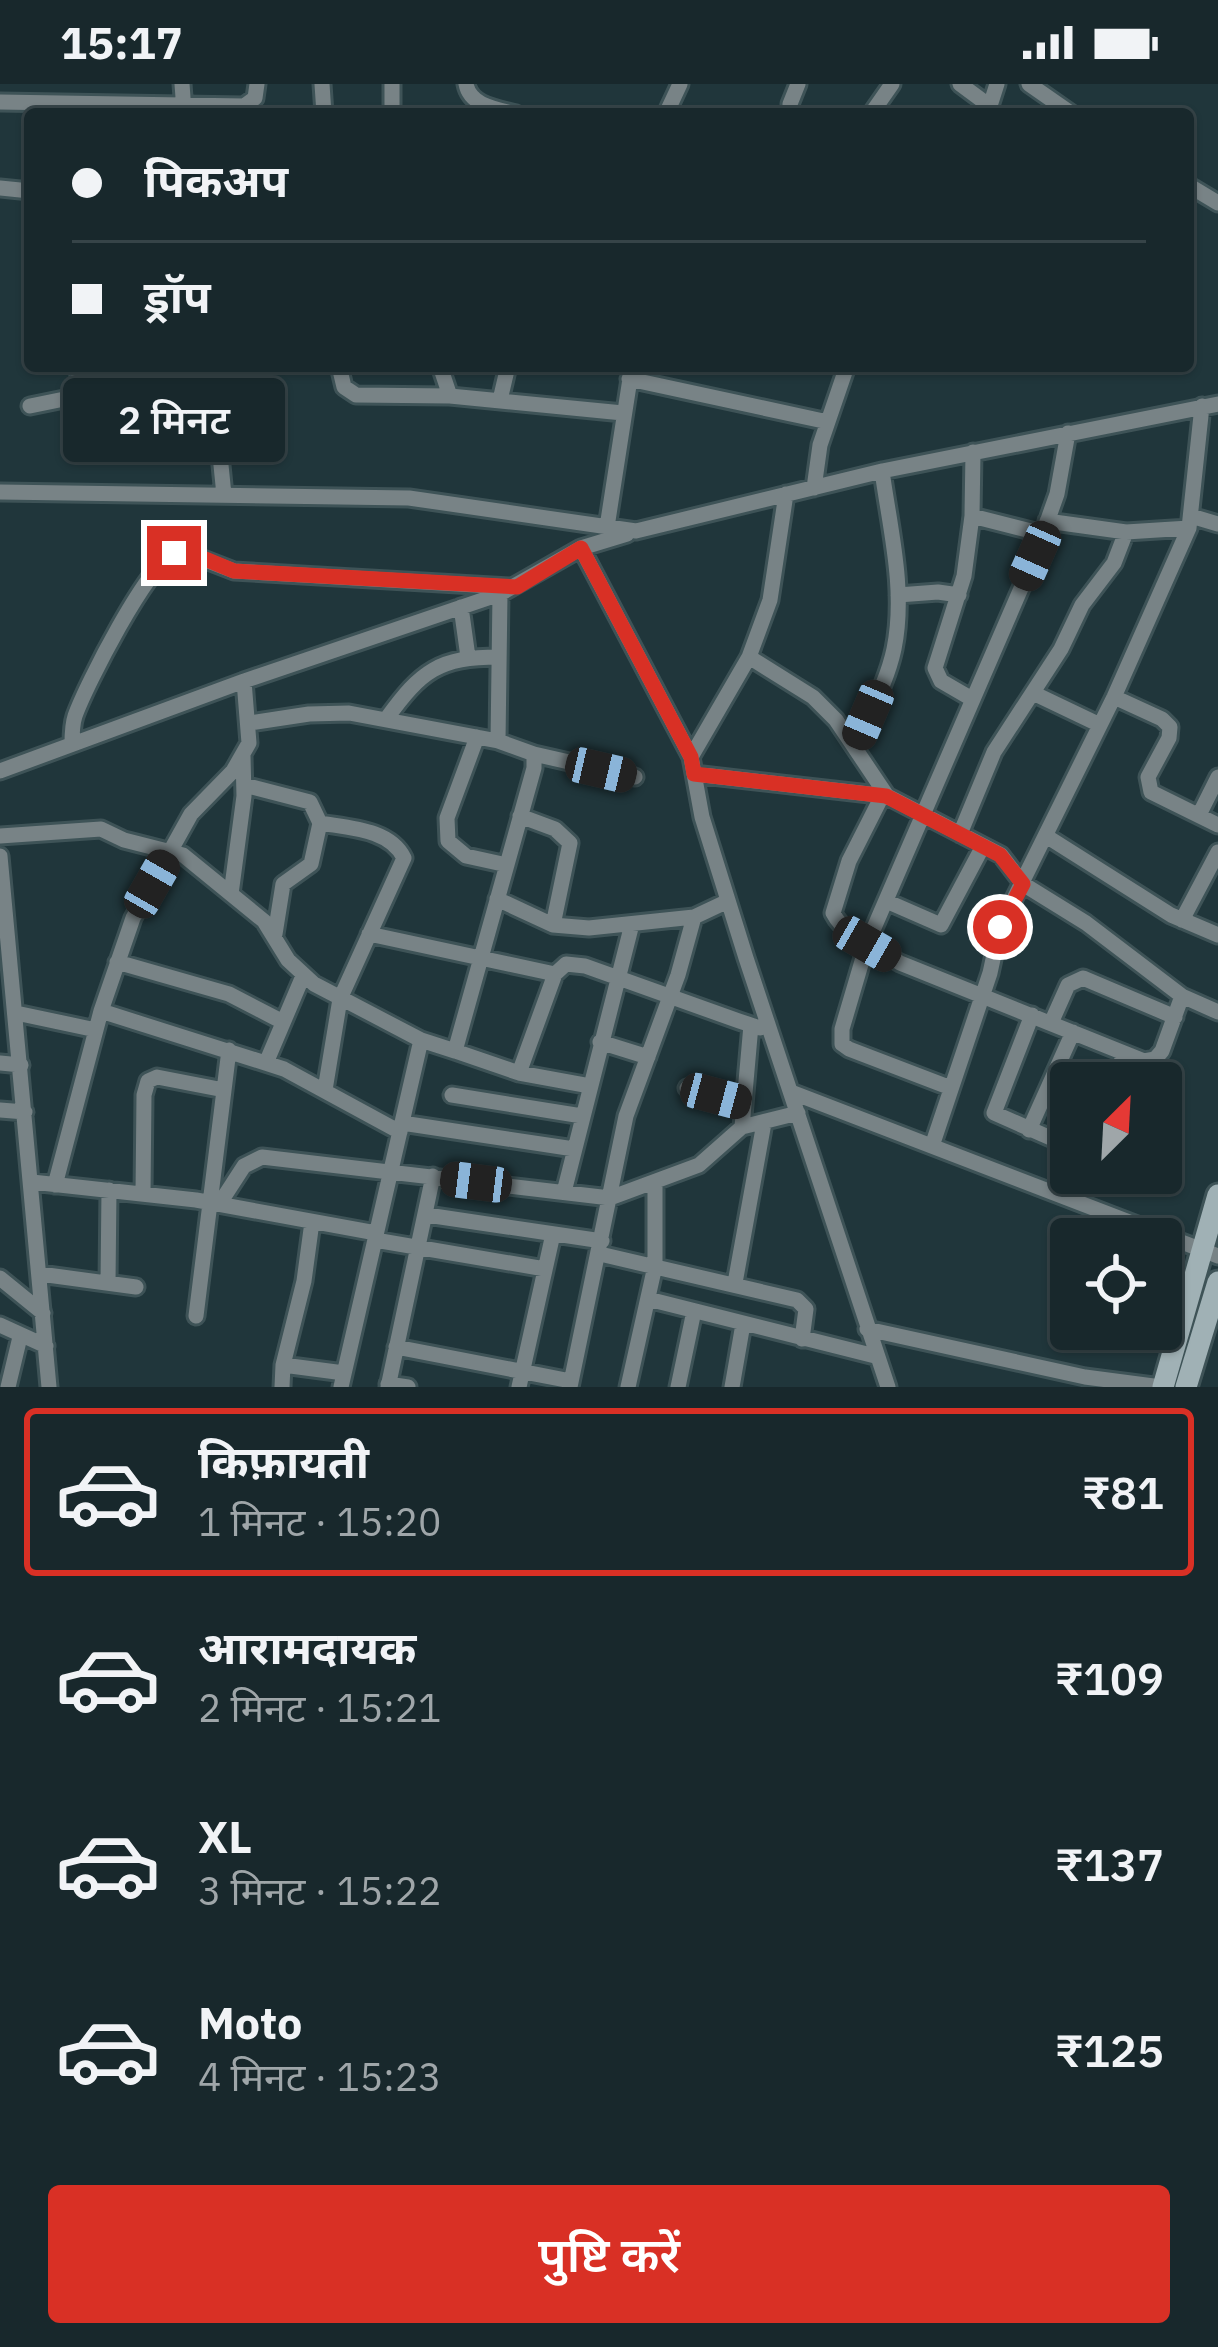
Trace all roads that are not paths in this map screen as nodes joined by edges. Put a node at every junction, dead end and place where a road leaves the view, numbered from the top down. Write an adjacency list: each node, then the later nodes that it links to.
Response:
1 (257, 84): 7 (street)
2 (466, 84): 8 (street)
3 (960, 84): 9 (street)
4 (1028, 84): 10 (street)
5 (0, 102): 6 (street)
6 (158, 108)
7 (200, 108)
8 (494, 108)
9 (987, 108)
10 (1063, 108)
11 (79, 372): 21 (street)
12 (126, 372): 20 (street)
13 (192, 372): 20 (street)
14 (211, 372): 34 (street)
15 (340, 372): 22 (street)
16 (442, 372): 22 (street)
17 (507, 372): 23 (street)
18 (845, 372): 27 (street)
19 (630, 373): 26 (street); 27 (street)
20 (127, 386): 21 (street)
21 (81, 395): 25 (street)
22 (450, 396): 23 (street)
23 (500, 400): 26 (street)
24 (1210, 405): 28 (street); 36 (street)
25 (30, 406)
26 (623, 413): 38 (street)
27 (828, 422): 31 (street)
28 (1068, 433): 29 (street); 39 (street)
29 (973, 452): 30 (street); 35 (street)
30 (882, 471): 31 (street); 45 (street)
31 (814, 488): 33 (street)
32 (0, 492): 34 (street)
33 (786, 494): 40 (street); 50 (street)
34 (224, 495): 38 (street)
35 (972, 516): 39 (street); 46 (street)
36 (1190, 522): 37 (street); 41 (street); 53 (street)
37 (1218, 524)
38 (607, 527): 40 (street)
39 (1045, 528): 41 (street); 54 (street)
40 (636, 531): 42 (street)
41 (1126, 532): 52 (street)
42 (581, 548): 43 (street); 64 (street)
43 (517, 587): 44 (street); 60 (street)
44 (500, 594): 47 (street); 49 (street)
45 (898, 595): 46 (street); 61 (street)
46 (958, 595): 54 (street)
47 (461, 607): 48 (street); 51 (street)
48 (468, 657): 49 (street); 55 (street)
49 (499, 657): 59 (street)
50 (749, 657): 61 (street); 64 (street)
51 (244, 681): 56 (street); 60 (street)
52 (1033, 693): 57 (street); 75 (street)
53 (1114, 697): 57 (street); 71 (street)
54 (973, 699): 70 (street)
55 (387, 718): 56 (street); 58 (street)
56 (250, 723): 63 (street)
57 (1100, 725): 77 (street)
58 (477, 737): 59 (street); 82 (street)
59 (498, 741): 62 (street)
60 (72, 744): 65 (street)
61 (856, 745): 69 (street)
62 (533, 754): 67 (street); 72 (street)
63 (243, 756): 68 (street); 79 (street)
64 (693, 765): 69 (street); 87 (street)
65 (0, 771)
66 (1218, 777): 71 (street)
67 (635, 778)
68 (244, 785): 73 (street); 84 (street)
69 (884, 796): 70 (street); 95 (street)
70 (924, 815): 75 (street); 86 (street)
71 (1199, 815): 74 (street)
72 (520, 816): 82 (street); 91 (street)
73 (320, 823): 92 (street); 93 (street)
74 (1218, 825)
75 (960, 834): 78 (street)
76 (0, 836): 79 (street)
77 (1046, 836): 83 (street); 89 (street)
78 (983, 846): 83 (street); 86 (street)
79 (171, 851): 84 (street); 97 (street)
80 (1218, 853): 89 (street)
81 (0, 856): 107 (street)
82 (507, 865): 85 (street)
83 (1023, 884): 102 (street); 103 (street)
84 (231, 894): 92 (street)
85 (497, 898): 91 (street); 96 (street)
86 (886, 901): 95 (street)
87 (728, 902): 88 (street); 112 (street)
88 (694, 917): 90 (street); 101 (street)
89 (1182, 920): 94 (street)
90 (632, 924): 91 (street); 100 (street)
91 (554, 925)
92 (275, 934): 99 (street)
93 (369, 934): 96 (street); 104 (street)
94 (1218, 935)
95 (867, 944): 102 (street); 128 (street)
96 (481, 958): 98 (street); 118 (street)
97 (117, 962): 105 (street); 110 (street)
98 (555, 974): 100 (street); 125 (street)
99 (303, 976): 104 (street); 110 (street)
100 (620, 977): 101 (street); 116 (street)
101 (671, 995): 112 (street); 120 (street)
102 (983, 995): 108 (street); 128 (street)
103 (1183, 996): 106 (street); 109 (street)
104 (340, 1000): 115 (street); 130 (street)
105 (101, 1011): 113 (street); 117 (street)
106 (1218, 1012)
107 (16, 1013): 113 (street); 124 (street)
108 (1032, 1015): 111 (street); 141 (street)
109 (1175, 1017): 111 (street); 119 (street)
110 (283, 1022): 123 (street)
111 (1051, 1023): 114 (street)
112 (759, 1024): 131 (street); 133 (street)
113 (96, 1030): 149 (street)
114 (1073, 1032): 119 (street); 141 (street)
115 (421, 1040): 118 (street); 139 (street)
116 (600, 1042): 120 (street); 126 (street)
117 (230, 1050): 123 (street); 129 (street)
118 (455, 1052): 125 (street)
119 (1124, 1053): 121 (street)
120 (648, 1057): 154 (street)
121 (1121, 1062)
122 (0, 1063): 124 (street)
123 (266, 1063): 130 (street)
124 (21, 1065): 135 (street)
125 (519, 1073): 126 (street)
126 (590, 1086): 137 (street)
127 (687, 1088): 133 (street)
128 (952, 1088): 143 (street)
129 (224, 1090): 152 (street); 155 (street)
130 (325, 1090): 139 (street)
131 (790, 1092): 136 (street); 143 (street)
132 (452, 1095): 137 (street)
133 (744, 1104): 140 (street)
134 (0, 1111): 135 (street)
135 (26, 1112): 147 (street)
136 (798, 1113): 138 (street); 177 (street)
137 (582, 1116): 144 (street)
138 (764, 1123): 140 (street); 169 (street)
139 (401, 1127): 144 (street); 145 (street)
140 (742, 1127): 148 (street)
141 (1029, 1130): 142 (street)
142 (1050, 1138)
143 (932, 1147): 162 (street)
144 (574, 1149): 151 (street)
145 (390, 1171): 146 (street); 155 (street); 159 (street)
146 (433, 1176): 151 (street); 156 (street)
147 (32, 1182): 149 (street); 165 (street)
148 (655, 1184): 154 (street); 163 (street)
149 (55, 1185): 150 (street)
150 (110, 1190): 152 (street); 168 (street)
151 (564, 1192): 154 (street)
152 (143, 1194): 155 (street)
153 (1218, 1195): 162 (street)
154 (610, 1198): 161 (street)
155 (217, 1203): 157 (street); 174 (street)
156 (427, 1215): 158 (street); 160 (street)
157 (312, 1222): 159 (street); 183 (street)
158 (553, 1234): 161 (street); 164 (street)
159 (375, 1236): 160 (street); 186 (street)
160 (419, 1247): 164 (street); 181 (street)
161 (601, 1248): 163 (street); 187 (street)
162 (1210, 1253): 196 (street)
163 (655, 1266): 169 (street); 171 (street)
164 (545, 1269): 185 (street)
165 (40, 1274): 168 (street); 173 (street)
166 (0, 1278): 173 (street)
167 (1218, 1282): 197 (street)
168 (108, 1283): 170 (street)
169 (735, 1283): 179 (street)
170 (136, 1287)
171 (648, 1299): 172 (street); 192 (street)
172 (694, 1311): 176 (street); 193 (street)
173 (43, 1313): 180 (street)
174 (196, 1316)
175 (0, 1324): 178 (street)
176 (743, 1324): 179 (street); 194 (street)
177 (867, 1329): 182 (street); 196 (street)
178 (20, 1337): 180 (street); 184 (street)
179 (802, 1339): 182 (street)
180 (46, 1346): 189 (street)
181 (396, 1347): 185 (street); 188 (street)
182 (875, 1356): 195 (street)
183 (283, 1365): 186 (street); 190 (street)
184 (6, 1379)
185 (520, 1379): 187 (street)
186 (343, 1380)
187 (571, 1384)
188 (388, 1385): 191 (street)
189 (49, 1387)
190 (282, 1387)
191 (408, 1387)
192 (628, 1387)
193 (678, 1387)
194 (732, 1387)
195 (888, 1387)
196 (1162, 1387)
197 (1186, 1387)

